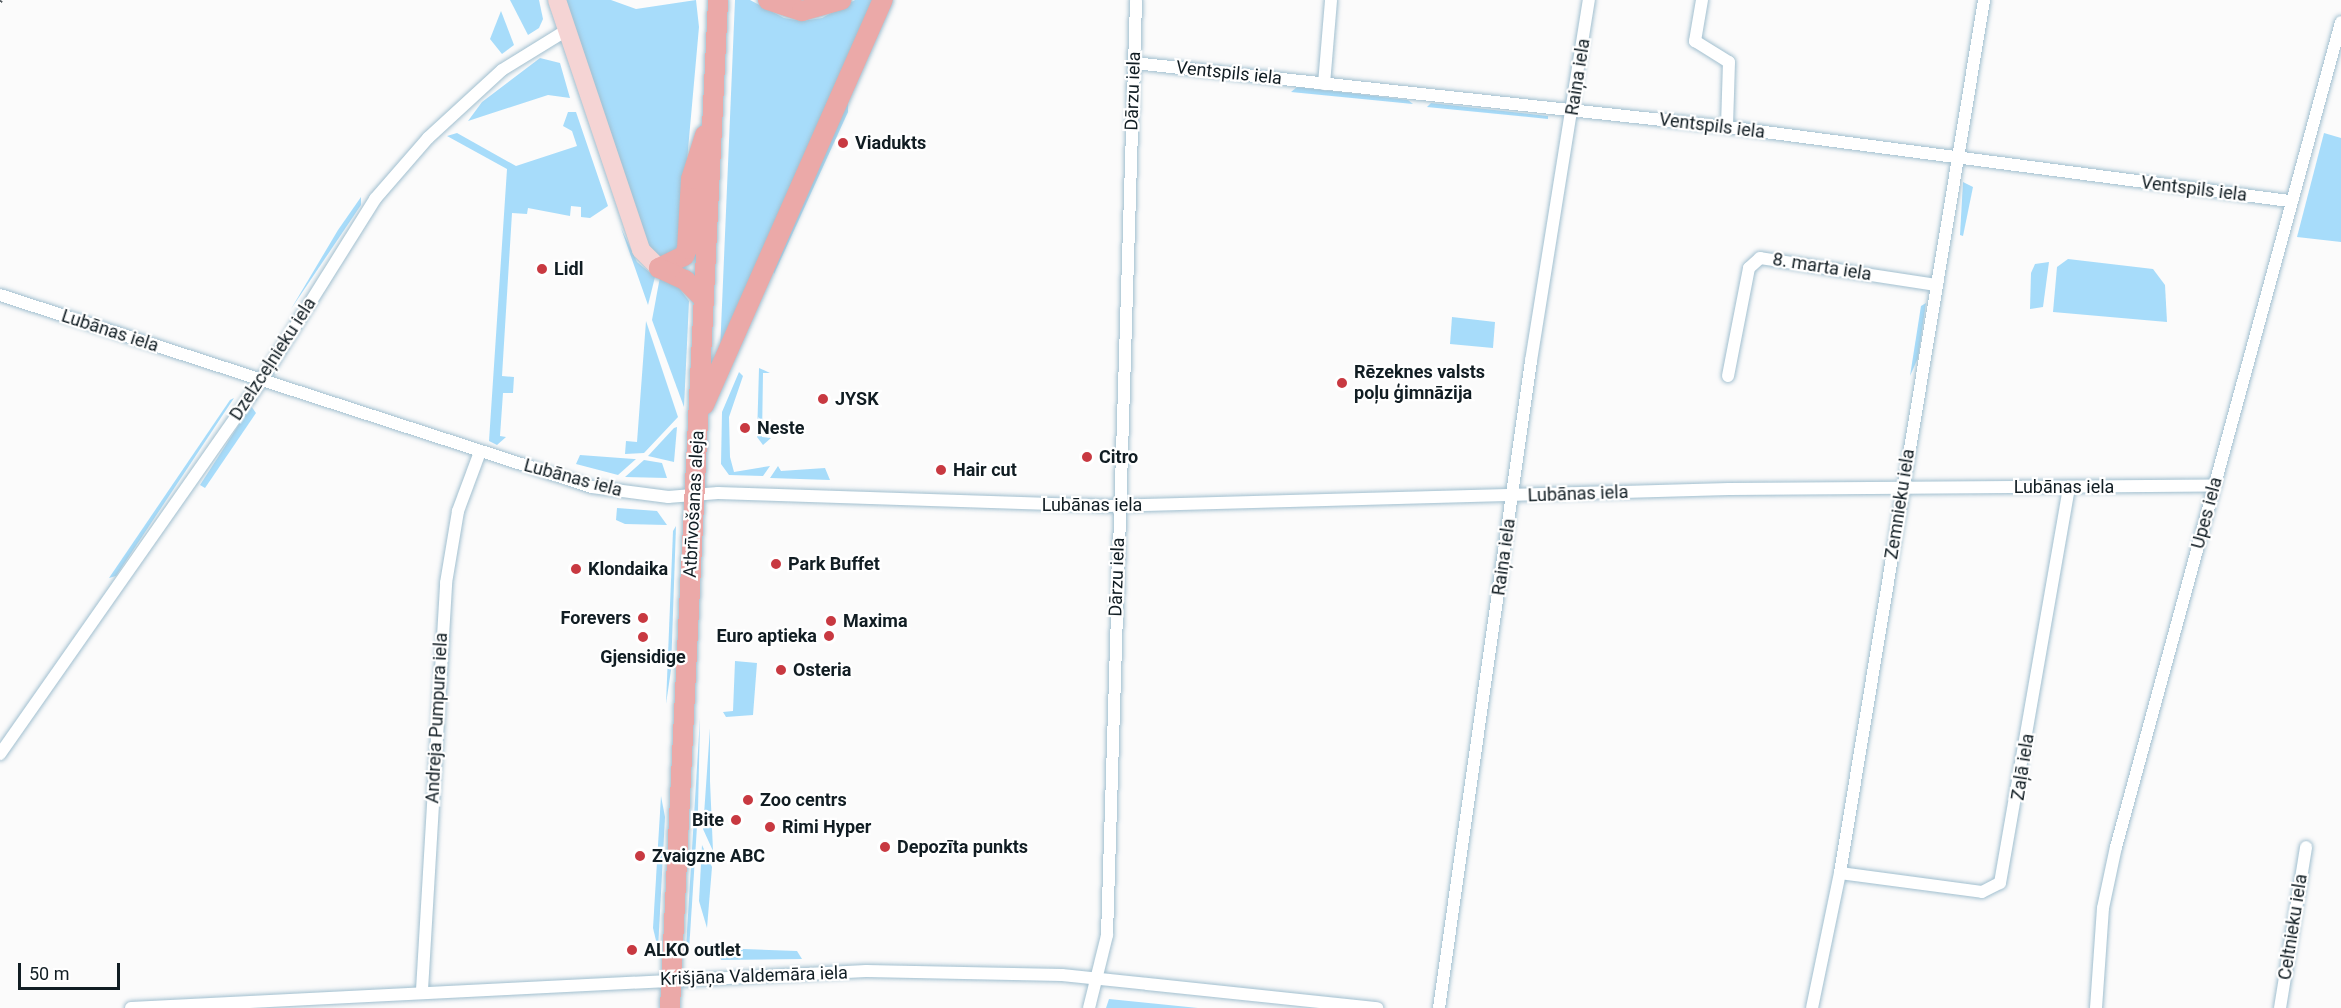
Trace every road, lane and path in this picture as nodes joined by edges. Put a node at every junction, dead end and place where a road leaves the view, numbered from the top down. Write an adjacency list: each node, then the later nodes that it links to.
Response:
1 (557, 0): 12 (main road)
2 (718, 0): 16 (main road, Atbrīvošanas aleja)
3 (768, 0): 4 (main road)
4 (841, 0)
5 (883, 0): 26 (main road)
6 (1136, 0): 13 (street, Dārzu iela)
7 (1589, 0): 15 (street, Raiņa iela)
8 (1702, 0): 17 (street)
9 (1984, 0): 18 (street, Zemnieku iela)
10 (1336, 2): 14 (street)
11 (2341, 22): 19 (street, Upes iela)
12 (567, 30): 20 (main road); 25 (street, Dzelzceļnieku iela)
13 (1134, 63): 14 (street, Ventspils iela); 33 (street, Dārzu iela)
14 (1324, 84): 15 (street, Ventspils iela)
15 (1573, 111): 17 (street, Ventspils iela); 32 (street, Raiņa iela)
16 (712, 113): 20 (main road); 23 (main road, Atbrīvošanas aleja)
17 (1727, 127): 18 (street, Ventspils iela)
18 (1959, 159): 19 (street, Ventspils iela); 21 (street, Zemnieku iela)
19 (2289, 201): 28 (street, Upes iela)
20 (659, 268): 23 (main road)
21 (1936, 285): 24 (street, 8. marta iela); 30 (street, Zemnieku iela)
22 (0, 295): 25 (street, Lubānas iela)
23 (703, 298): 26 (main road, Atbrīvošanas aleja)
24 (1728, 376)
25 (261, 381): 27 (street, Lubānas iela); 34 (street, Dzelzceļnieku iela)
26 (698, 419): 31 (main road, Atbrīvošanas aleja)
27 (480, 452): 31 (street, Lubānas iela); 39 (street, Andreja Pumpura iela)
28 (2215, 486): 29 (street, Lubānas iela); 46 (street, Upes iela)
29 (2069, 487): 30 (street, Lubānas iela); 36 (street, Zaļā iela)
30 (1902, 488): 32 (street, Lubānas iela); 36 (street, Zemnieku iela)
31 (694, 495): 33 (street, Lubānas iela); 37 (main road, Atbrīvošanas aleja)
32 (1513, 496): 33 (street, Lubānas iela); 44 (street, Raiņa iela)
33 (1120, 506): 38 (street, Dārzu iela)
34 (0, 754)
35 (2306, 847): 47 (street, Celtnieku iela)
36 (1840, 873): 45 (street, Zemnieku iela)
37 (671, 979): 38 (street, Krišjāņa Valdemāra iela); 39 (street, Krišjāņa Valdemāra iela); 41 (main road, Atbrīvošanas aleja)
38 (1099, 980): 42 (street, Dārzu iela); 43 (street, Krišjāņa Valdemāra iela)
39 (422, 990): 40 (street, Krišjāņa Valdemāra iela)
40 (131, 1008)
41 (670, 1008)
42 (1089, 1008)
43 (1377, 1008)
44 (1439, 1008)
45 (1812, 1008)
46 (2096, 1008)
47 (2280, 1008)

